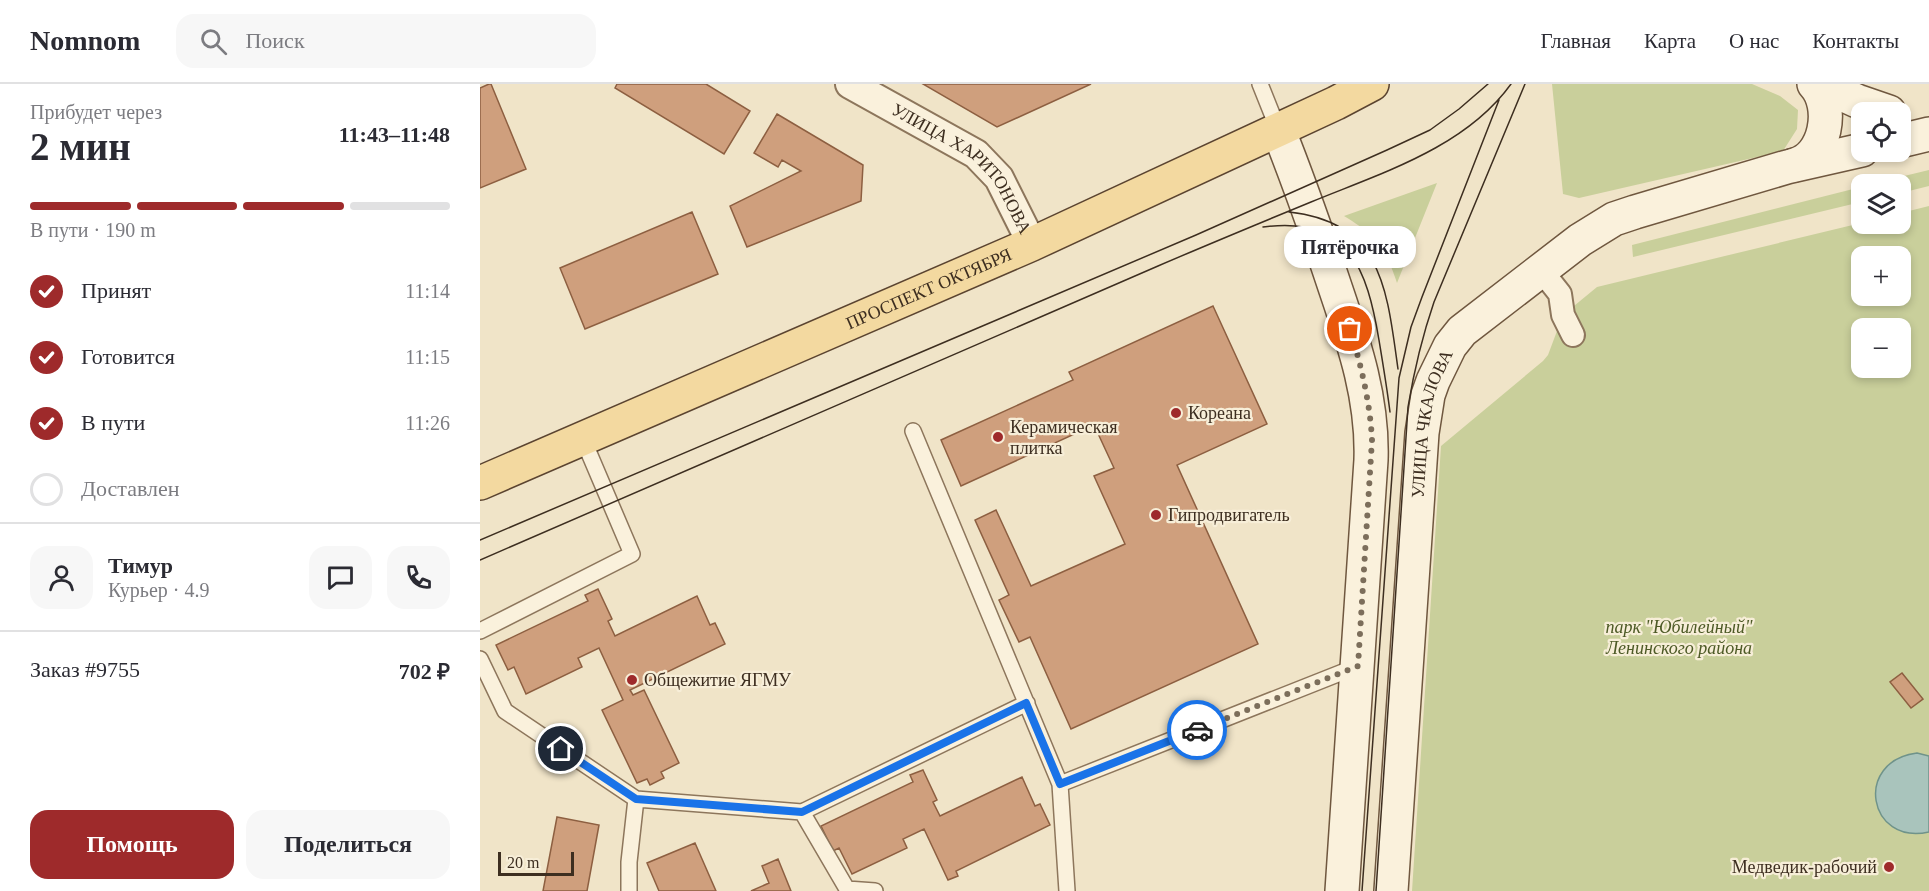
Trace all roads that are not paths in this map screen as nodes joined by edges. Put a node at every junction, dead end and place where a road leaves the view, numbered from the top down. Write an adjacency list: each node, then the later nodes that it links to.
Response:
1 (850, 84): 14 (street, УЛИЦА ХАРИТОНОВА)
2 (1260, 84): 9 (lane)
3 (1372, 84): 9 (main road, ПРОСПЕКТ ОКТЯБРЯ)
4 (1814, 84): 13 (main road, УЛИЦА ЧКАЛОВА)
5 (1820, 84): 6 (main road)
6 (1860, 102)
7 (1911, 118): 8 (main road)
8 (1929, 121)
9 (1278, 129): 14 (main road, ПРОСПЕКТ ОКТЯБРЯ); 22 (main road)
10 (1929, 134): 11 (main road)
11 (1911, 138)
12 (1851, 152): 13 (main road, УЛИЦА ЧКАЛОВА)
13 (1787, 166): 15 (main road, УЛИЦА ЧКАЛОВА)
14 (1032, 244): 18 (main road, ПРОСПЕКТ ОКТЯБРЯ)
15 (1541, 270): 16 (street); 31 (main road, УЛИЦА ЧКАЛОВА)
16 (1573, 335)
17 (913, 431): 23 (lane)
18 (583, 439): 19 (main road, ПРОСПЕКТ ОКТЯБРЯ); 20 (lane)
19 (480, 483)
20 (480, 631)
21 (480, 659): 25 (lane)
22 (1358, 666): 24 (lane); 30 (main road)
23 (1026, 703): 24 (lane); 26 (lane)
24 (1060, 784): 29 (lane)
25 (636, 799): 26 (lane); 27 (lane)
26 (802, 812): 28 (lane)
27 (630, 891)
28 (873, 891)
29 (1067, 891)
30 (1342, 891)
31 (1391, 891)

